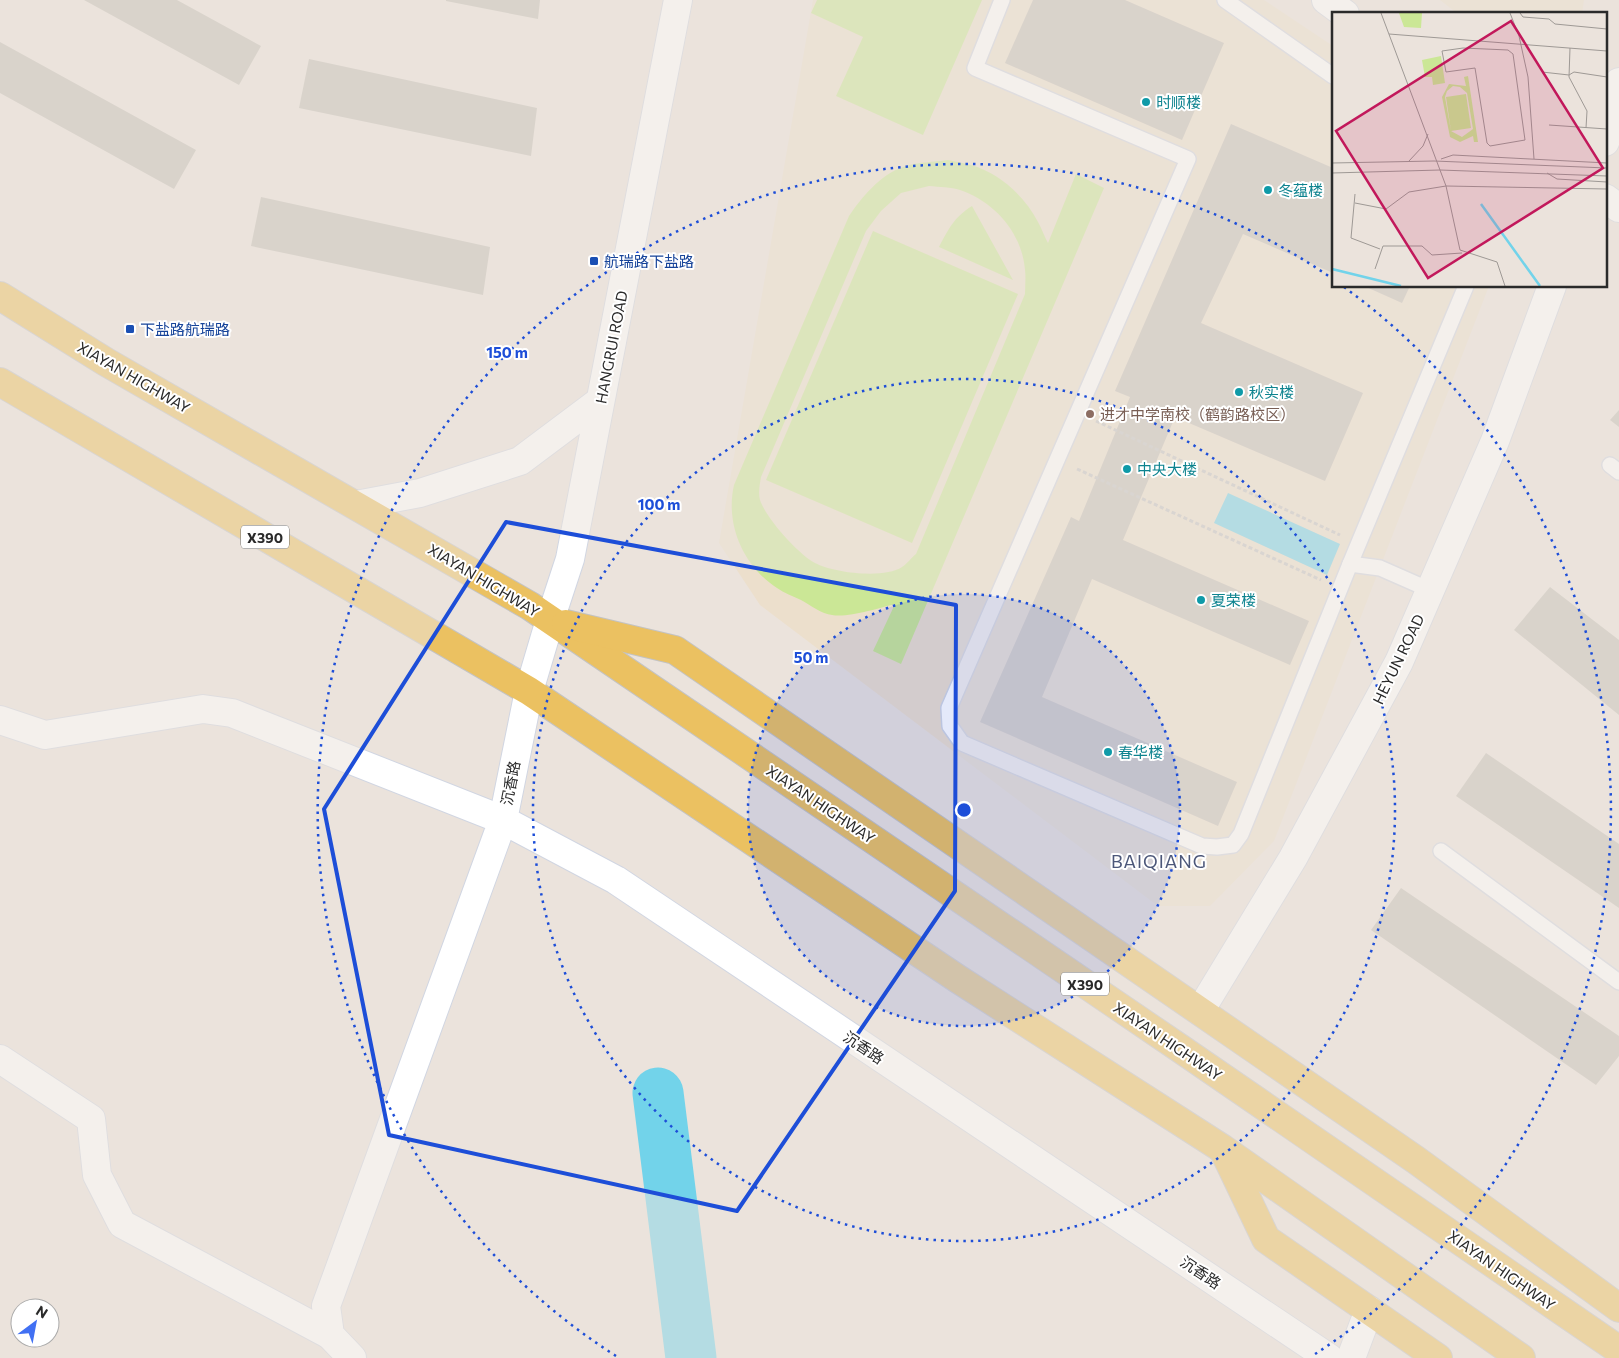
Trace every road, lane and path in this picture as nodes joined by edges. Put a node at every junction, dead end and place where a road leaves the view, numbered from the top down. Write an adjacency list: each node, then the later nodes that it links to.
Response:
1 (678, 0): 15 (street, HANGRUI ROAD)
2 (1002, 0): 16 (lane)
3 (1225, 0): 6 (lane)
4 (1326, 0): 5 (street)
5 (1342, 12)
6 (1332, 75)
7 (1619, 82): 8 (street)
8 (1606, 140)
9 (1606, 199): 10 (street)
10 (1619, 208)
11 (1465, 288): 19 (lane)
12 (1551, 288): 20 (street, HEYUN ROAD)
13 (0, 296): 18 (main road, XIAYAN HIGHWAY / X390)
14 (0, 382): 22 (main road, X390)
15 (600, 402): 18 (street); 21 (street, HANGRUI ROAD)
16 (1078, 412): 17 (lane); 19 (path)
17 (1057, 460): 19 (path); 19 (lane)
18 (356, 505): 21 (main road, XIAYAN HIGHWAY / X390)
19 (1350, 564): 20 (lane)
20 (1430, 590): 27 (street, HEYUN ROAD)
21 (550, 620): 22 (street, HANGRUI ROAD); 27 (main road); 31 (main road, XIAYAN HIGHWAY / X390)
22 (529, 691): 24 (street, 沉香路); 29 (main road, X390)
23 (0, 720): 24 (street)
24 (503, 820): 34 (street); 37 (street, 沉香路)
25 (1441, 851): 26 (lane)
26 (1619, 982)
27 (1200, 1010): 30 (main road)
28 (0, 1059): 34 (street)
29 (1223, 1149): 33 (main road); 40 (main road, X390)
30 (1416, 1160): 31 (main road); 32 (main road)
31 (1551, 1303): 35 (main road, XIAYAN HIGHWAY / X390)
32 (1619, 1308)
33 (1369, 1310): 38 (street); 39 (main road)
34 (330, 1335): 36 (street)
35 (1619, 1350)
36 (352, 1358)
37 (1329, 1358)
38 (1351, 1358)
39 (1438, 1358)
40 (1521, 1358)

